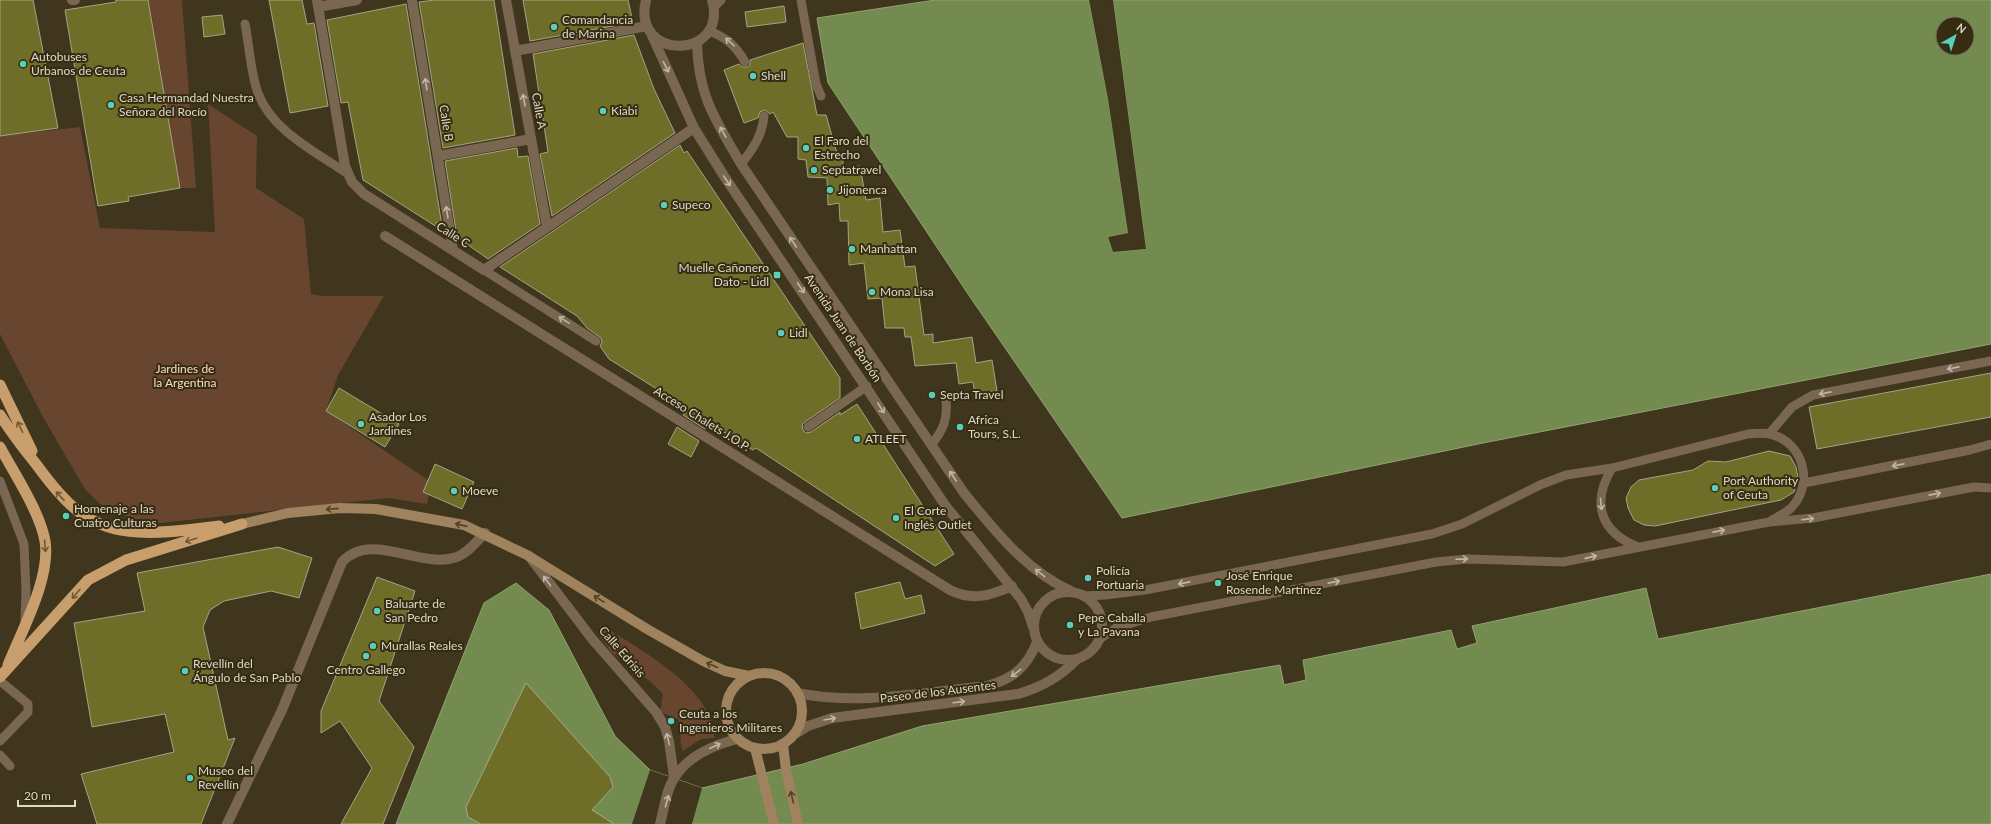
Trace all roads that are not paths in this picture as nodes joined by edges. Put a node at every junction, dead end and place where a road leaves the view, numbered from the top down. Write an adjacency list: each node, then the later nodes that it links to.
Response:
1 (357, 0): 7 (street)
2 (412, 0): 18 (street, Calle B, one-way to 2)
3 (506, 0): 12 (street, Calle A)
4 (646, 0): 9 (street)
5 (801, 0): 14 (lane)
6 (716, 2): 10 (street)
7 (317, 4): 20 (street, Calle C)
8 (245, 24): 20 (lane)
9 (649, 28): 11 (street); 12 (street); 16 (street, Avenida Juan de Borbón, one-way to 16)
10 (709, 31): 11 (street); 13 (lane, one-way to 10)
11 (697, 42): 19 (street, Avenida Juan de Borbón, one-way to 11)
12 (515, 51): 17 (street, Calle A, one-way to 12)
13 (745, 62)
14 (821, 96)
15 (764, 116): 19 (lane)
16 (694, 128): 21 (street); 28 (street, Avenida Juan de Borbón, one-way to 28)
17 (531, 139): 18 (street); 21 (street, Calle A)
18 (438, 156): 23 (street, Calle B, one-way to 18)
19 (741, 164): 33 (street, Avenida Juan de Borbón, one-way to 19)
20 (348, 174): 23 (street, Calle C)
21 (546, 227): 24 (street)
22 (384, 236): 46 (street, Acceso Chalets J.O.P.)
23 (453, 250): 24 (street, Calle C)
24 (484, 270): 25 (lane, one-way to 24)
25 (596, 341)
26 (1991, 361): 32 (lane, one-way to 32)
27 (0, 385): 37 (highway, one-way to 27)
28 (867, 386): 31 (lane); 46 (street, Avenida Juan de Borbón, one-way to 46)
29 (946, 401): 33 (lane)
30 (0, 415): 37 (highway)
31 (808, 427)
32 (1769, 434): 36 (lane); 39 (lane)
33 (932, 444): 47 (street, Avenida Juan de Borbón, one-way to 33)
34 (1991, 444): 39 (lane, one-way to 39)
35 (0, 447): 49 (highway, one-way to 49)
36 (1612, 468): 44 (lane, one-way to 44); 48 (lane, one-way to 48)
37 (44, 475): 42 (highway, one-way to 37)
38 (0, 481): 49 (lane)
39 (1804, 483): 41 (lane)
40 (1991, 488): 41 (lane, one-way to 40)
41 (1769, 522): 44 (lane, one-way to 41)
42 (242, 524): 43 (main road, one-way to 42); 55 (highway, one-way to 55)
43 (485, 534): 45 (main road); 65 (street)
44 (1638, 547): 51 (lane, one-way to 44)
45 (527, 555): 54 (main road, one-way to 45); 64 (street, Calle Edrisis, one-way to 45)
46 (1012, 586): 50 (street, Avenida Juan de Borbón)
47 (1073, 592): 48 (street); 50 (street)
48 (1084, 596): 51 (street)
49 (25, 623): 55 (highway)
50 (1033, 627): 52 (street)
51 (1101, 638): 53 (street)
52 (1037, 642): 53 (street); 56 (street, Paseo de los Ausentes, one-way to 56)
53 (1078, 659): 57 (street, Paseo de los Ausentes, one-way to 53)
54 (749, 676): 56 (main road); 58 (main road)
55 (2, 677): 59 (lane)
56 (797, 694): 57 (main road)
57 (795, 734): 60 (main road)
58 (737, 739): 61 (main road); 64 (street, one-way to 58)
59 (0, 741)
60 (783, 744): 61 (main road); 68 (main road, one-way to 60)
61 (755, 748): 67 (main road)
62 (0, 754): 63 (lane)
63 (10, 766)
64 (674, 777): 66 (street, Calle Edrisis, one-way to 64)
65 (226, 824)
66 (660, 824)
67 (774, 824)
68 (798, 824)

